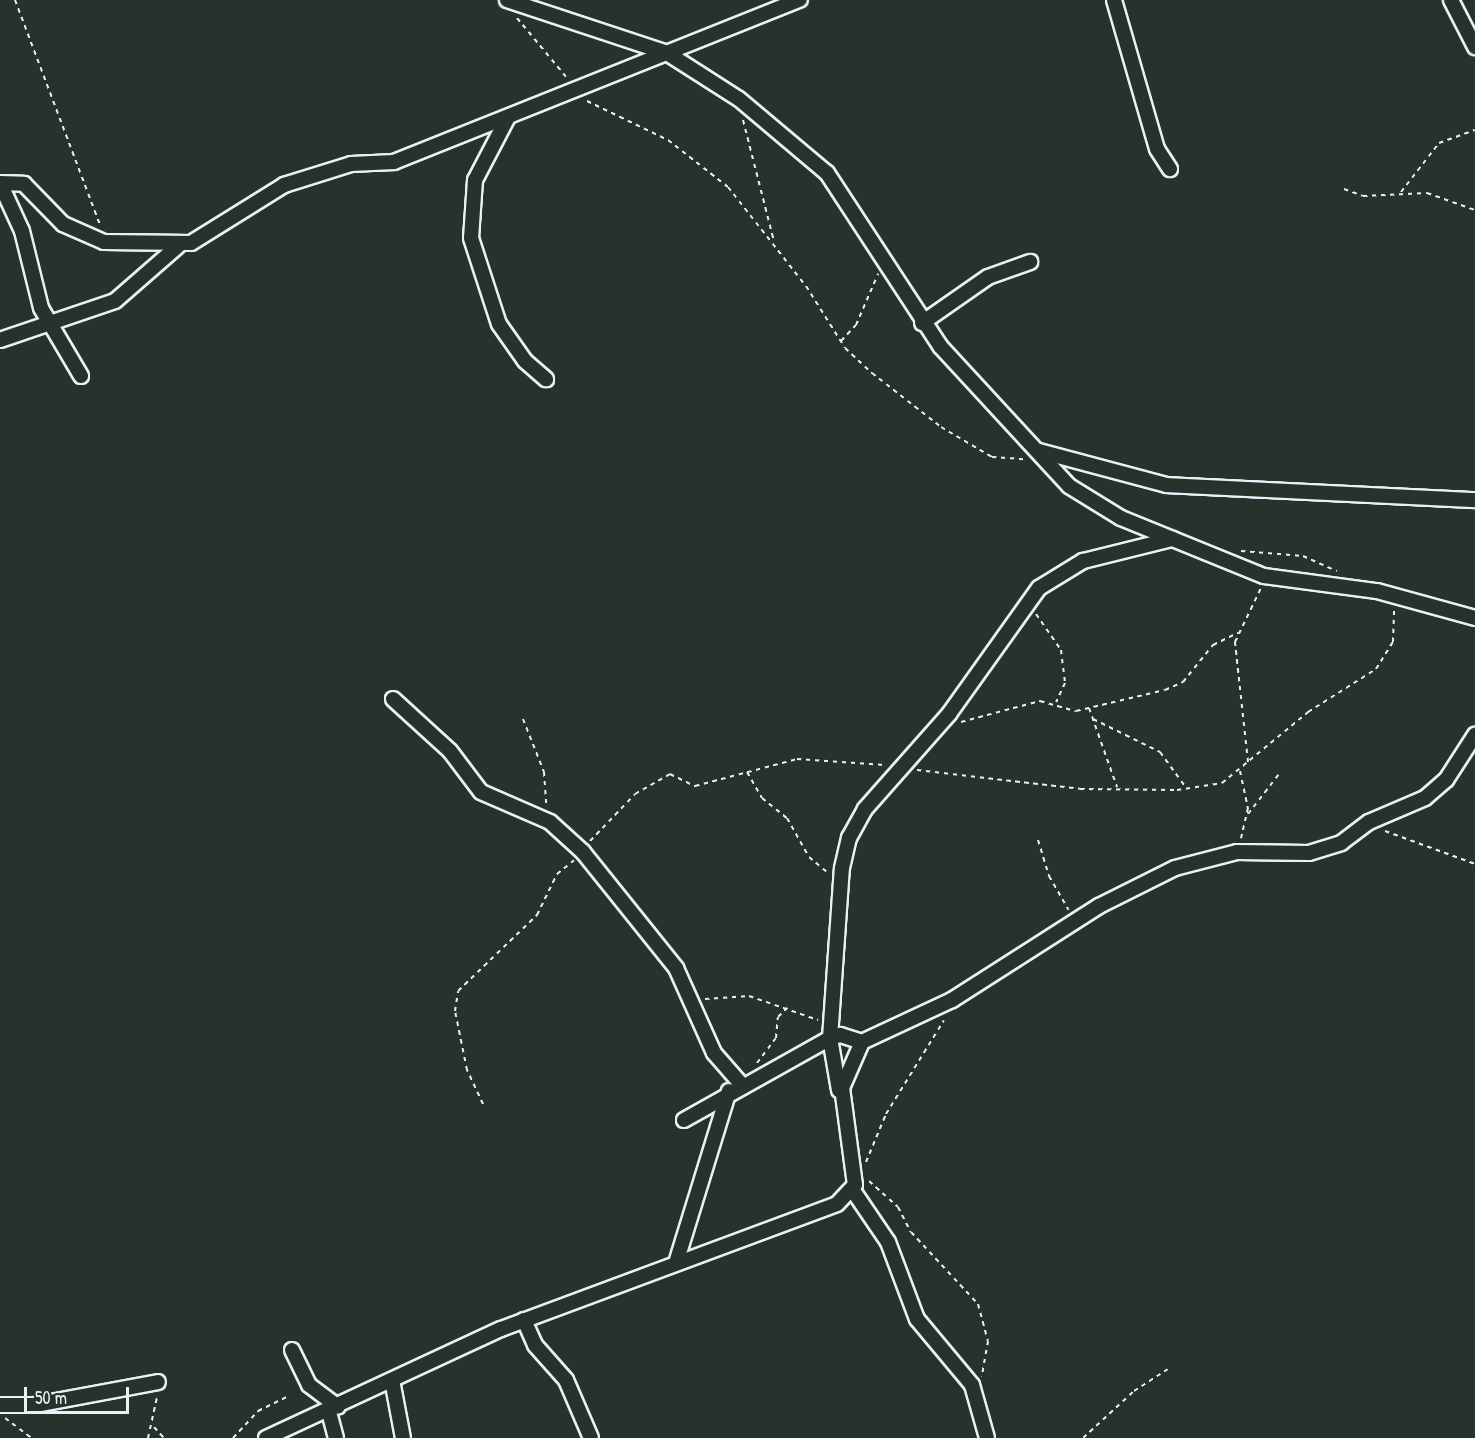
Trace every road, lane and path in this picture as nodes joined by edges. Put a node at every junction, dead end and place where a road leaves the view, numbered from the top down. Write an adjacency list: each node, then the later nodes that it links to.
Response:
1 (15, 0): 17 (path)
2 (508, 0): 7 (street); 8 (path)
3 (800, 0): 7 (street)
4 (1114, 0): 12 (street)
5 (1451, 0): 6 (street)
6 (1475, 47)
7 (667, 53): 8 (street); 9 (street)
8 (575, 88): 10 (street); 18 (path)
9 (739, 99): 18 (path); 22 (street)
10 (508, 117): 19 (street); 27 (street)
11 (1475, 130): 15 (path)
12 (1170, 169)
13 (0, 183): 17 (street); 23 (street)
14 (1344, 189): 15 (path)
15 (1401, 192): 16 (path)
16 (1475, 210)
17 (104, 242): 19 (street)
18 (775, 245): 25 (path)
19 (178, 246): 23 (street)
20 (1030, 262): 22 (street)
21 (878, 272): 25 (path)
22 (922, 323): 28 (street)
23 (48, 325): 24 (street); 26 (street)
24 (0, 340)
25 (840, 341): 28 (path)
26 (81, 375)
27 (546, 379)
28 (1043, 456): 29 (street); 30 (street)
29 (1475, 500)
30 (1172, 538): 31 (street); 35 (street)
31 (1212, 555): 32 (street); 33 (path)
32 (1264, 576): 33 (street); 37 (path)
33 (1356, 587): 34 (street)
34 (1394, 596): 36 (street); 45 (path)
35 (1025, 607): 39 (path); 46 (street)
36 (1475, 618)
37 (1238, 633): 40 (path); 45 (path)
38 (393, 699): 53 (street)
39 (1056, 702): 40 (path); 43 (path)
40 (1089, 708): 42 (path)
41 (523, 719): 53 (path)
42 (1093, 719): 50 (path); 51 (path)
43 (956, 722)
44 (1475, 735): 54 (street)
45 (1248, 762): 47 (path)
46 (899, 765): 48 (path); 50 (path); 59 (street)
47 (1240, 770): 51 (path); 52 (path)
48 (747, 772): 57 (path); 59 (path)
49 (1279, 774): 52 (path)
50 (1117, 787): 51 (path)
51 (1187, 789)
52 (1248, 814): 56 (path)
53 (539, 817): 57 (street)
54 (1369, 822): 56 (street); 58 (path)
55 (1038, 840): 60 (path)
56 (1237, 852): 60 (street)
57 (584, 854): 62 (street); 68 (path)
58 (1475, 864)
59 (841, 877): 64 (street)
60 (1077, 919): 61 (street)
61 (952, 1000): 65 (street); 71 (path)
62 (690, 1001): 63 (path); 67 (street)
63 (788, 1008): 64 (path); 66 (path)
64 (830, 1032): 65 (street); 66 (street); 69 (street)
65 (862, 1042): 69 (street)
66 (754, 1078): 67 (street)
67 (735, 1088): 70 (street); 73 (street)
68 (483, 1104)
69 (842, 1106): 71 (street)
70 (684, 1120)
71 (858, 1174): 72 (street); 79 (path)
72 (854, 1192): 73 (street); 93 (street)
73 (676, 1263): 74 (street)
74 (524, 1320): 77 (street); 92 (street)
75 (292, 1350): 82 (street)
76 (1168, 1369): 94 (path)
77 (392, 1380): 82 (street); 91 (street)
78 (158, 1382): 81 (street); 84 (path)
79 (981, 1388)
80 (287, 1397): 88 (path)
81 (0, 1405)
82 (333, 1409): 89 (street); 90 (street)
83 (0, 1414): 85 (path)
84 (153, 1425): 86 (path); 87 (path)
85 (32, 1438)
86 (148, 1438)
87 (164, 1438)
88 (232, 1438)
89 (266, 1438)
90 (336, 1438)
91 (403, 1438)
92 (591, 1438)
93 (987, 1438)
94 (1083, 1438)

